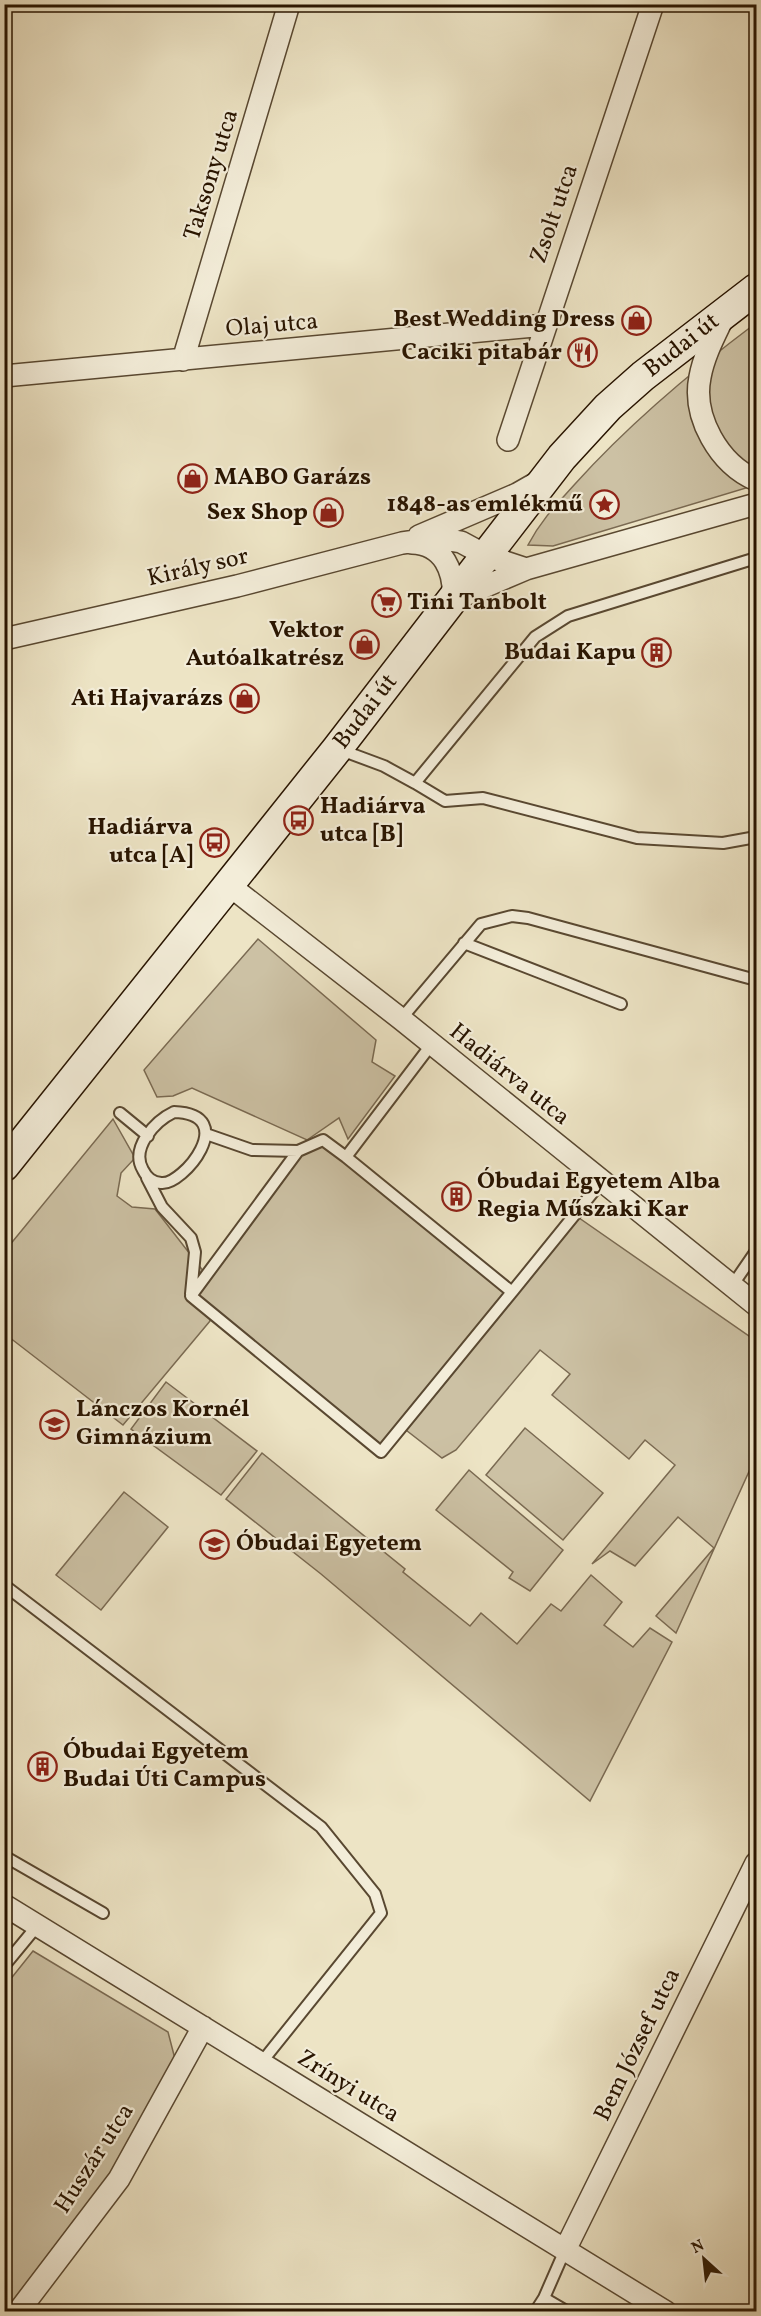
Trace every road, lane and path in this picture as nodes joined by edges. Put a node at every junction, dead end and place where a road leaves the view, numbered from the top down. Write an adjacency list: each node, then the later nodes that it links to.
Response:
1 (289, 4): 6 (street, Taksony utca)
2 (653, 4): 5 (street, Zsolt utca)
3 (756, 289): 4 (main road, Budai út)
4 (726, 311): 9 (main road, Budai út); 10 (street)
5 (545, 325): 6 (street, Olaj utca); 8 (street, Zsolt utca)
6 (183, 360): 7 (street, Olaj utca)
7 (4, 376)
8 (508, 440)
9 (544, 478): 12 (street, Király sor); 13 (main road, Budai út)
10 (756, 480)
11 (756, 504): 15 (street)
12 (402, 543): 13 (street, Király sor); 16 (street, Király sor); 17 (street, Király sor)
13 (487, 556): 15 (street, Király sor); 16 (main road, Budai út)
14 (756, 558): 19 (lane)
15 (526, 569): 16 (street)
16 (453, 600): 18 (main road, Budai út)
17 (4, 639)
18 (337, 749): 19 (lane); 21 (main road, Budai út)
19 (415, 783): 20 (lane)
20 (756, 837)
21 (230, 886): 25 (street, Hadiárva utca); 31 (main road, Budai út)
22 (464, 943): 23 (lane); 24 (lane); 25 (lane)
23 (756, 980)
24 (621, 1004)
25 (400, 1019): 26 (street, Hadiárva utca)
26 (431, 1045): 32 (lane); 34 (street, Hadiárva utca)
27 (120, 1113): 29 (lane)
28 (206, 1134): 29 (lane); 30 (lane); 33 (lane)
29 (148, 1136): 33 (lane)
30 (298, 1151): 32 (lane); 38 (lane)
31 (11, 1154)
32 (346, 1157): 37 (lane)
33 (146, 1175): 38 (lane)
34 (602, 1181): 36 (street, Hadiárva utca); 37 (lane)
35 (756, 1251): 36 (lane)
36 (732, 1286): 39 (street, Hadiárva utca)
37 (512, 1292): 38 (lane)
38 (191, 1296)
39 (756, 1305)
40 (4, 1585): 48 (lane)
41 (4, 1856): 44 (lane)
42 (756, 1863): 49 (street, Bem József utca)
43 (4, 1905): 45 (street, Zrínyi utca)
44 (103, 1913)
45 (37, 1926): 46 (lane); 47 (street, Zrínyi utca)
46 (4, 1966)
47 (203, 2027): 48 (street, Zrínyi utca); 51 (street, Huszár utca)
48 (261, 2063): 49 (street, Zrínyi utca)
49 (565, 2250): 50 (lane); 54 (street, Zrínyi utca)
50 (544, 2298): 52 (lane); 53 (lane)
51 (18, 2312)
52 (535, 2312)
53 (568, 2312)
54 (666, 2312)

